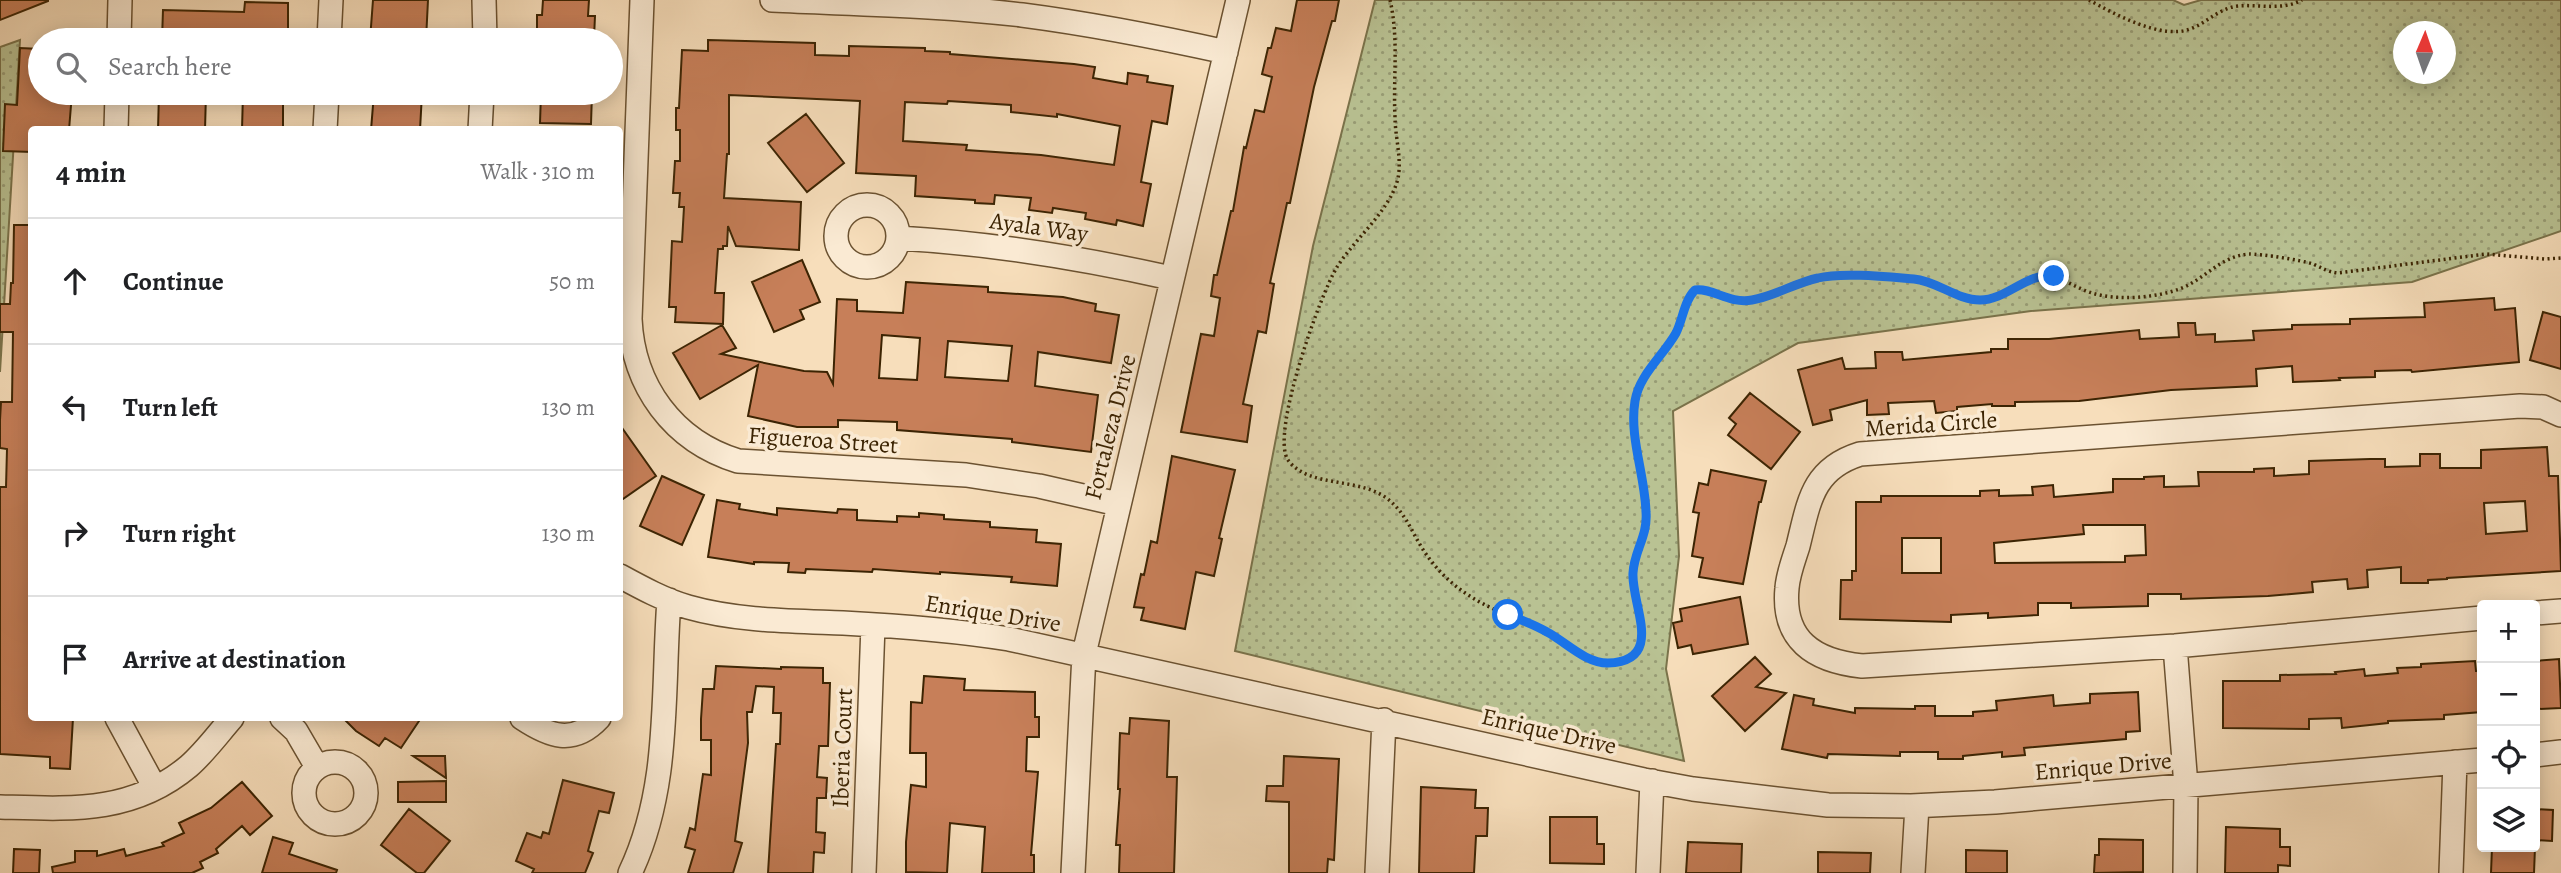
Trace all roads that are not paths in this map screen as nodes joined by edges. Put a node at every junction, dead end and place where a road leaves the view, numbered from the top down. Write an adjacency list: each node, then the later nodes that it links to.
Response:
1 (120, 0): 8 (street)
2 (331, 0): 9 (street)
3 (484, 0): 10 (street)
4 (642, 0): 21 (street, Figueroa Street)
5 (772, 0): 7 (street)
6 (1238, 0): 11 (street, Fortaleza Drive)
7 (1023, 8): 11 (street)
8 (119, 28)
9 (330, 28)
10 (485, 28)
11 (1226, 52): 19 (street, Fortaleza Drive)
12 (117, 105): 15 (street)
13 (327, 105): 16 (street)
14 (482, 105): 17 (street)
15 (116, 126)
16 (326, 126)
17 (481, 126)
18 (898, 238): 19 (street, Ayala Way)
19 (1171, 278): 21 (street, Fortaleza Drive)
20 (2561, 415): 28 (street, Merida Circle)
21 (1118, 504): 29 (street, Fortaleza Drive)
22 (623, 577): 23 (street, Enrique Drive)
23 (669, 600): 27 (street, Enrique Drive); 46 (street)
24 (2561, 611): 25 (street)
25 (2540, 613)
26 (2477, 618): 28 (street, Merida Circle)
27 (873, 625): 29 (street, Enrique Drive); 47 (street, Iberia Court)
28 (2175, 646): 42 (street)
29 (1084, 654): 30 (street, Enrique Drive); 48 (street, Fortaleza Drive)
30 (1384, 720): 41 (street, Enrique Drive); 49 (street)
31 (119, 721): 43 (street)
32 (229, 721): 43 (street)
33 (285, 721): 40 (street)
34 (527, 721): 35 (street)
35 (596, 721)
36 (2561, 752): 37 (street)
37 (2540, 754)
38 (2477, 760): 39 (street, Enrique Drive)
39 (2455, 762): 42 (street, Enrique Drive); 53 (street)
40 (317, 767)
41 (1652, 781): 44 (street, Enrique Drive); 50 (street)
42 (2186, 786): 44 (street, Enrique Drive); 52 (street)
43 (155, 788): 45 (street)
44 (1917, 806): 51 (street)
45 (0, 807)
46 (630, 873)
47 (864, 873)
48 (1073, 873)
49 (1377, 873)
50 (1648, 873)
51 (1913, 873)
52 (2185, 873)
53 (2451, 873)

